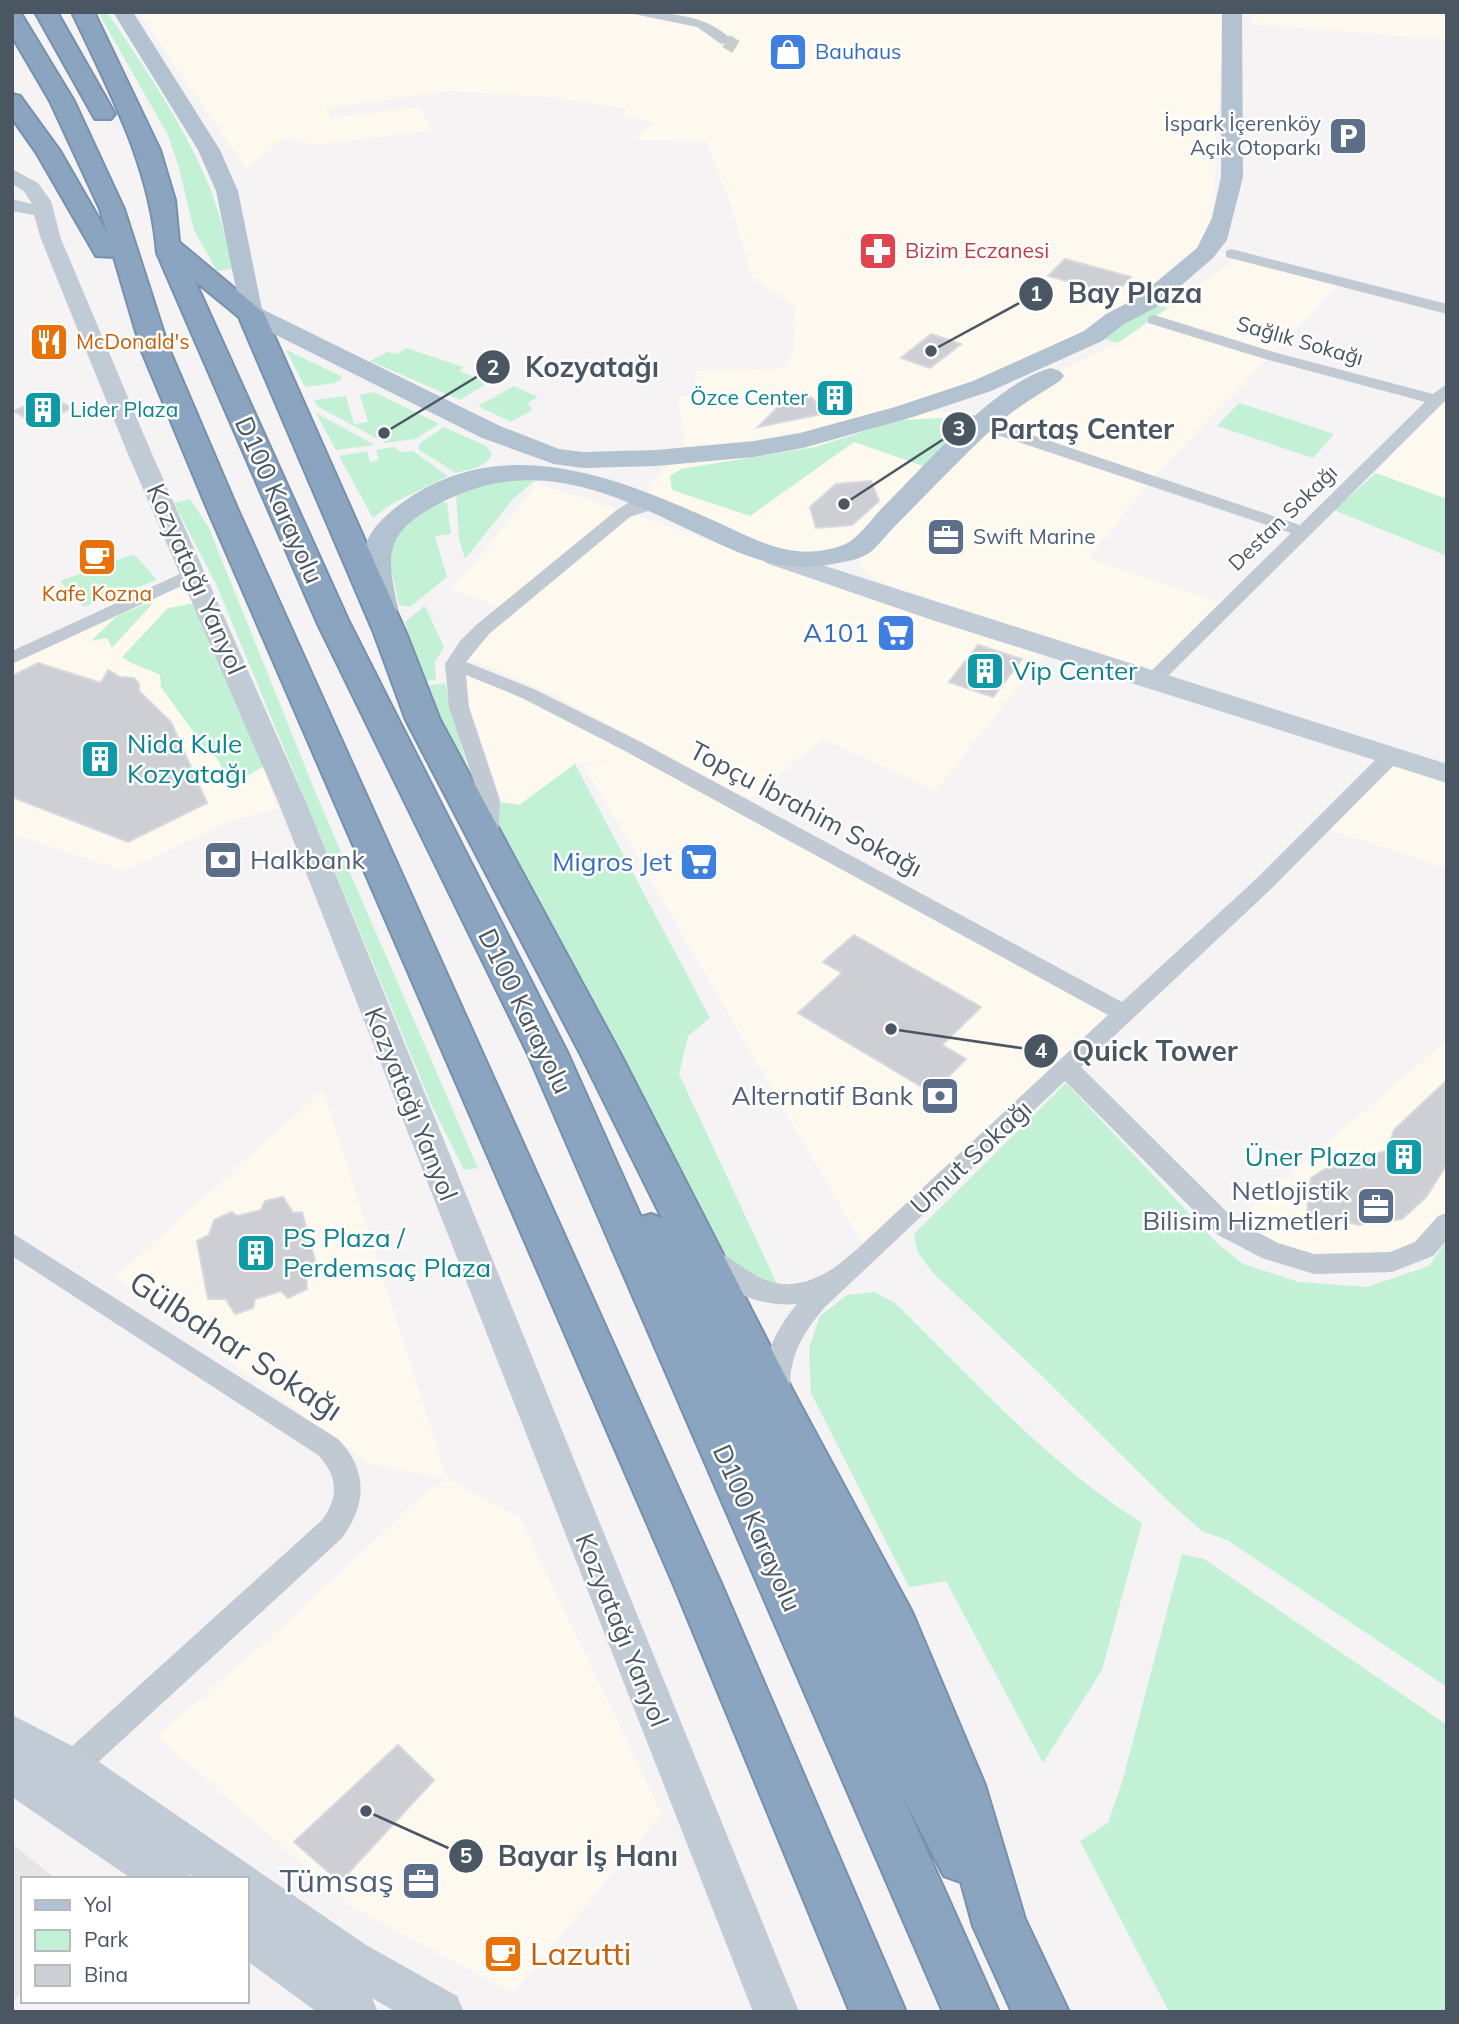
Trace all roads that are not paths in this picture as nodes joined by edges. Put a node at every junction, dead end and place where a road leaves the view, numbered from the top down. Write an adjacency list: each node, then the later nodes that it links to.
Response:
1 (83, 12): 12 (highway)
2 (123, 12): 14 (main road)
3 (630, 12): 7 (street)
4 (1234, 14): 9 (main road)
5 (50, 16): 12 (highway, D100 Karayolu)
6 (12, 17): 19 (highway, D100 Karayolu)
7 (729, 48)
8 (12, 101): 19 (highway)
9 (1232, 177): 13 (main road); 21 (main road)
10 (16, 192): 11 (main road); 11 (main road)
11 (51, 239): 30 (main road, Kozyatağı Yanyol)
12 (167, 245): 15 (highway); 40 (highway, D100 Karayolu)
13 (1231, 254): 16 (street); 18 (main road)
14 (243, 269): 15 (highway); 17 (main road)
15 (196, 270): 17 (highway)
16 (1447, 309)
17 (251, 313): 23 (main road); 32 (highway)
18 (1154, 320): 20 (street, Sağlık Sokağı); 22 (main road)
19 (155, 349): 58 (highway, D100 Karayolu)
20 (1442, 394): 27 (street, Destan Sokağı)
21 (904, 412): 22 (main road); 24 (main road)
22 (973, 426): 27 (street); 28 (main road)
23 (491, 432): 24 (main road); 25 (main road)
24 (699, 455): 26 (main road)
25 (489, 472): 26 (main road); 32 (main road)
26 (653, 503): 29 (main road); 34 (street)
27 (1301, 531): 35 (street, Destan Sokağı)
28 (856, 550): 29 (main road); 31 (main road)
29 (775, 558): 31 (main road)
30 (195, 573): 33 (street); 57 (main road, Kozyatağı Yanyol)
31 (941, 614): 35 (main road)
32 (390, 633): 38 (highway)
33 (12, 658)
34 (455, 664): 38 (street); 39 (street, Topçu İbrahim Sokağı)
35 (1152, 681): 36 (main road)
36 (1391, 756): 37 (main road); 39 (street, Umut Sokağı)
37 (1447, 774)
38 (487, 839): 43 (highway)
39 (1125, 1014): 41 (street, Umut Sokağı)
40 (548, 1054): 53 (highway); 59 (highway, D100 Karayolu)
41 (1066, 1067): 42 (street); 45 (street, Umut Sokağı)
42 (1447, 1223)
43 (688, 1229): 45 (street); 46 (highway)
44 (12, 1243): 48 (street, Gülbahar Sokağı)
45 (843, 1273): 46 (street, Umut Sokağı)
46 (778, 1407): 53 (highway)
47 (12, 1735): 48 (main road)
48 (71, 1767): 51 (main road)
49 (12, 1773): 50 (main road)
50 (166, 1877)
51 (230, 1877)
52 (248, 1890): 56 (main road)
53 (1000, 1926): 60 (highway)
54 (248, 1935): 55 (main road)
55 (354, 2012)
56 (441, 2012)
57 (776, 2012)
58 (878, 2012)
59 (971, 2012)
60 (1041, 2012)

